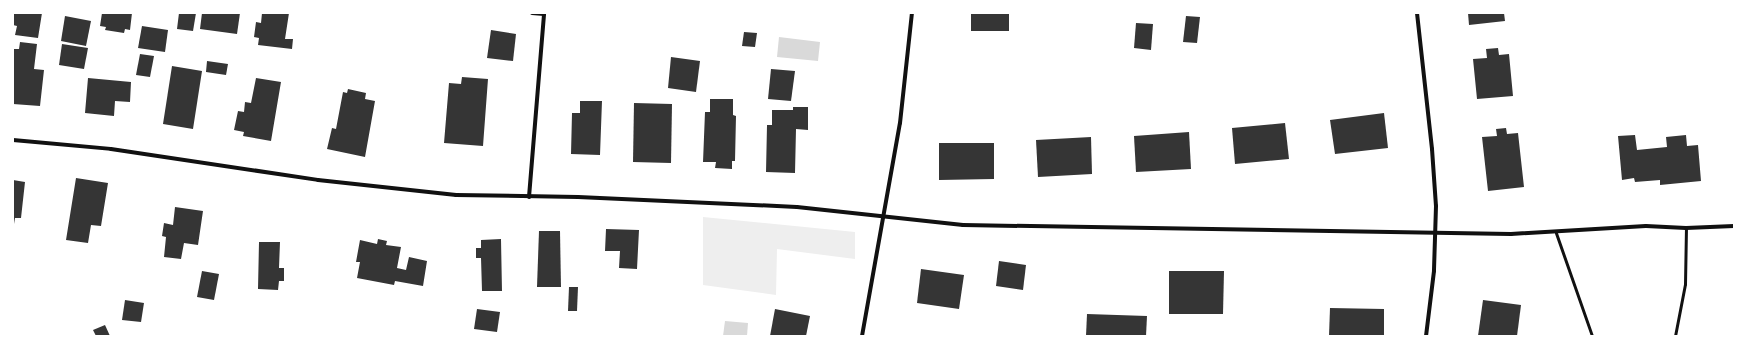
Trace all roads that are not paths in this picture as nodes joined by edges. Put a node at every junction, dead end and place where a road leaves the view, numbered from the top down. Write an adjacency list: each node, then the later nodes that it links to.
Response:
1 (532, 13): 2 (street)
2 (544, 13): 6 (street)
3 (912, 13): 7 (street)
4 (1417, 13): 11 (street)
5 (13, 140): 6 (street)
6 (529, 197): 7 (street)
7 (884, 217): 11 (street); 12 (street)
8 (1734, 226): 9 (street)
9 (1686, 228): 10 (street); 15 (lane)
10 (1556, 233): 11 (street); 14 (lane)
11 (1437, 234): 13 (street)
12 (862, 336)
13 (1426, 336)
14 (1592, 336)
15 (1674, 336)

